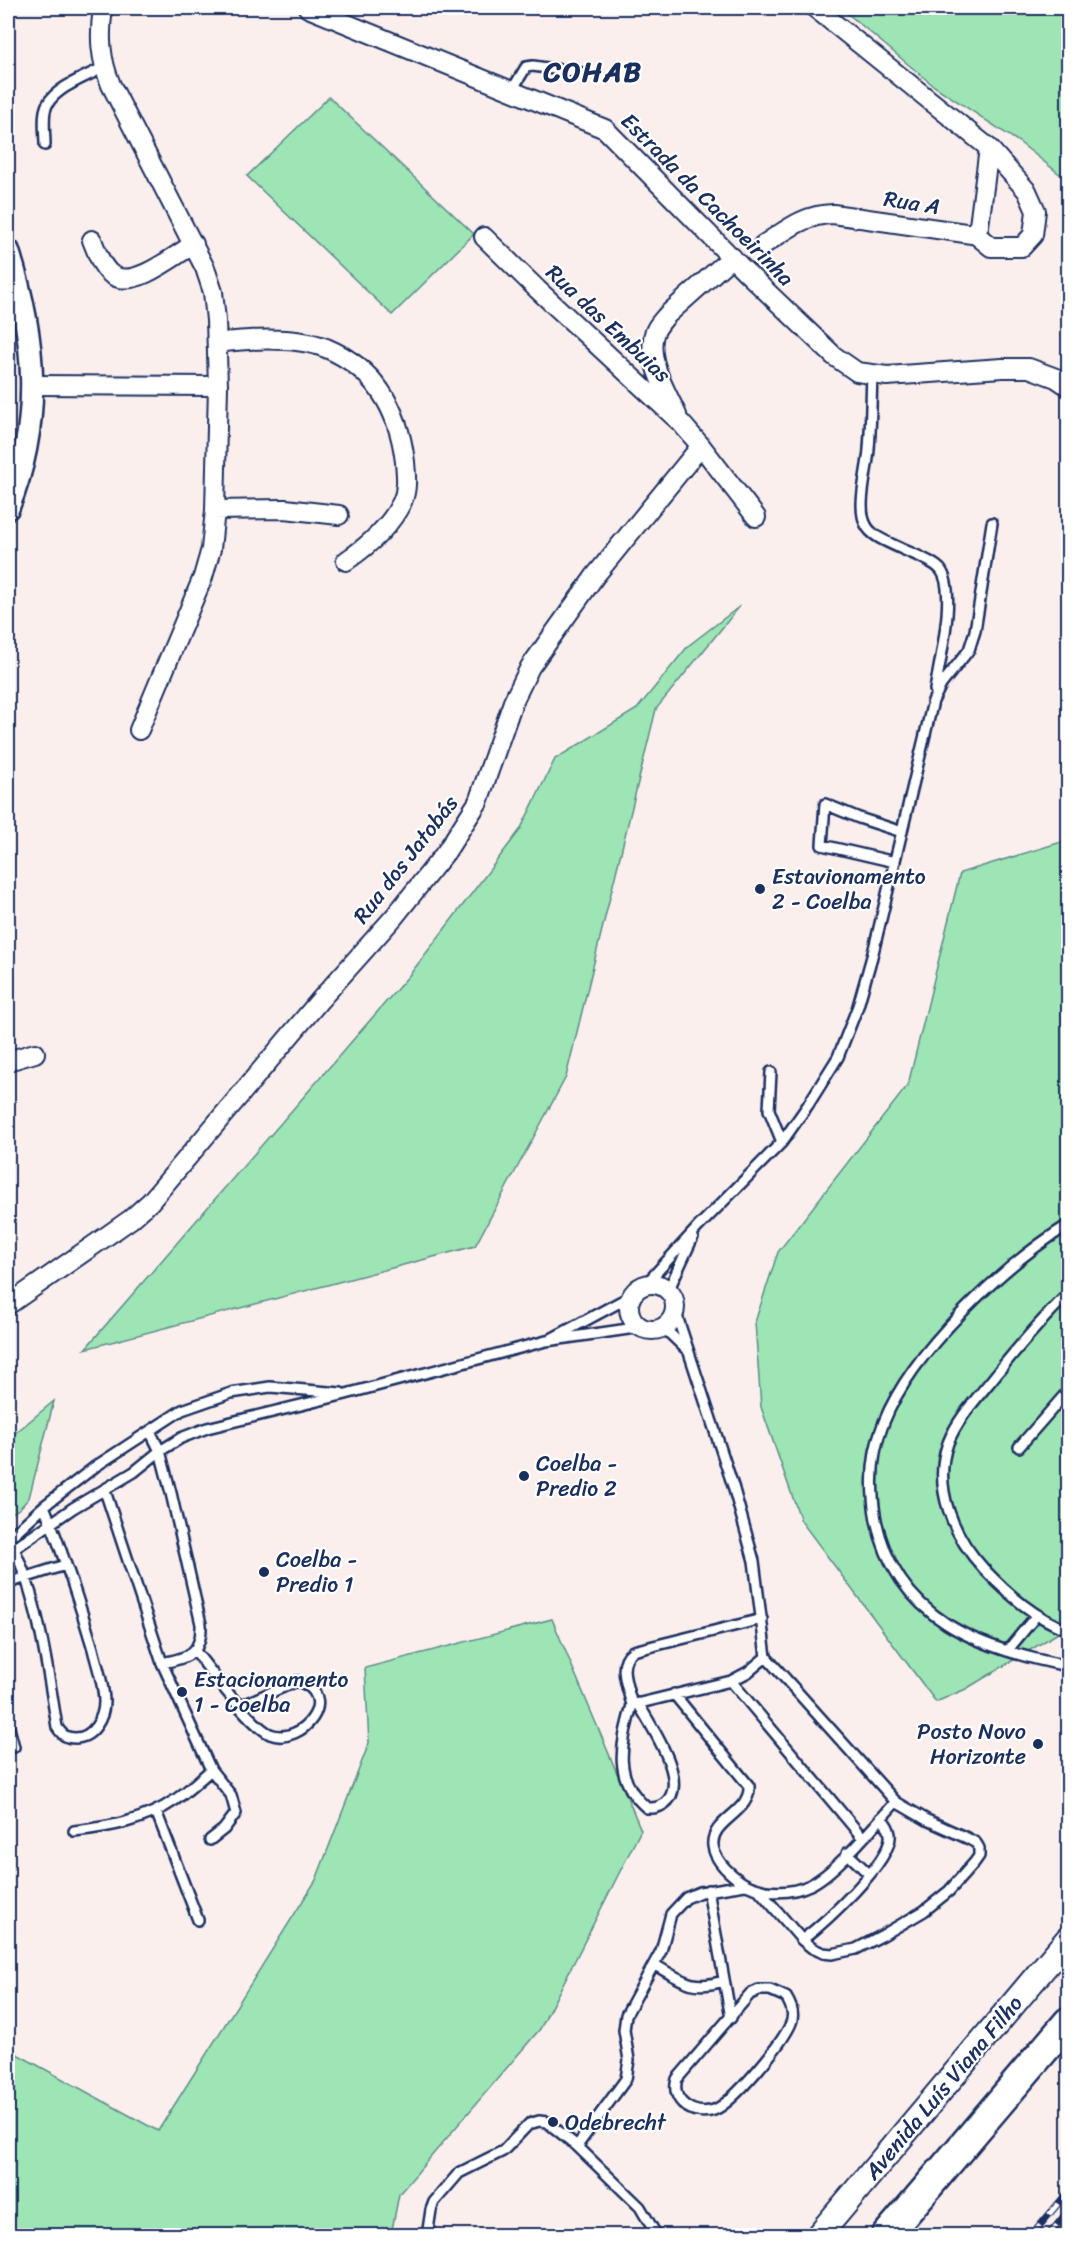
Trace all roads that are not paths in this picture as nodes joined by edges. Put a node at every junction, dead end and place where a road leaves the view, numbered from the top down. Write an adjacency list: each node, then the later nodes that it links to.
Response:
1 (103, 8): 4 (street)
2 (815, 8): 8 (street)
3 (316, 9): 6 (street, Estrada da Cachoeirinha)
4 (104, 67): 7 (lane); 12 (street)
5 (582, 73): 6 (lane)
6 (512, 90): 15 (street, Estrada da Cachoeirinha)
7 (45, 145)
8 (990, 148): 9 (street); 9 (street)
9 (974, 233): 13 (street, Rua A)
10 (484, 237): 21 (street, Rua das Embuias)
11 (92, 240): 12 (street)
12 (194, 244): 16 (street)
13 (764, 245)
14 (8, 250): 18 (street)
15 (732, 257): 17 (street, Estrada da Cachoeirinha); 21 (street)
16 (217, 343): 20 (street); 28 (street)
17 (872, 375): 19 (street, Estrada da Cachoeirinha); 29 (lane)
18 (32, 385): 20 (street); 23 (street)
19 (1068, 386)
20 (218, 387): 24 (street)
21 (681, 423): 22 (street, Rua das Embuias)
22 (701, 446): 26 (street); 42 (street, Rua dos Jatobás)
23 (8, 508)
24 (215, 510): 25 (street); 30 (street)
25 (339, 514)
26 (756, 517)
27 (992, 523): 29 (lane)
28 (346, 561)
29 (933, 701): 31 (lane)
30 (139, 730)
31 (902, 832): 32 (lane); 32 (lane)
32 (895, 862): 36 (lane)
33 (35, 1053): 34 (street)
34 (8, 1061)
35 (771, 1072): 36 (lane)
36 (782, 1142): 38 (lane)
37 (1068, 1225): 65 (lane)
38 (698, 1227): 39 (lane); 40 (lane)
39 (639, 1290): 40 (street); 44 (street); 46 (lane)
40 (668, 1290): 43 (street)
41 (1068, 1294): 61 (lane)
42 (8, 1305)
43 (675, 1310): 45 (street); 47 (lane)
44 (642, 1327): 45 (street); 46 (lane)
45 (663, 1327): 47 (lane)
46 (546, 1341): 49 (lane)
47 (691, 1354): 62 (lane)
48 (1068, 1391): 51 (lane)
49 (346, 1394): 50 (lane); 52 (lane)
50 (150, 1431): 52 (lane); 54 (lane)
51 (1019, 1447)
52 (160, 1451): 53 (lane); 64 (lane)
53 (105, 1491): 55 (lane); 67 (lane)
54 (44, 1506): 55 (lane); 56 (lane)
55 (51, 1523): 57 (lane); 58 (lane)
56 (8, 1539): 57 (lane)
57 (11, 1551): 59 (lane)
58 (65, 1565): 59 (lane); 59 (lane)
59 (25, 1578): 60 (lane)
60 (8, 1583)
61 (1036, 1616): 63 (lane); 65 (lane)
62 (762, 1619): 66 (lane); 71 (lane)
63 (1068, 1630)
64 (195, 1651): 67 (lane); 72 (lane)
65 (1006, 1651): 68 (lane)
66 (766, 1657): 69 (lane); 76 (lane)
67 (162, 1663): 75 (lane)
68 (1068, 1666)
69 (731, 1681): 70 (lane); 80 (lane)
70 (674, 1695): 71 (lane); 84 (lane)
71 (635, 1704): 71 (lane)
72 (240, 1706): 72 (lane)
73 (8, 1724): 74 (lane)
74 (15, 1747)
75 (211, 1770): 77 (lane); 81 (lane)
76 (896, 1802): 78 (lane); 88 (lane)
77 (156, 1811): 79 (lane); 87 (lane)
78 (881, 1818): 80 (lane); 83 (lane)
79 (74, 1831)
80 (862, 1837): 82 (lane)
81 (210, 1840)
82 (847, 1854): 83 (lane); 86 (lane)
83 (869, 1874): 88 (lane)
84 (745, 1885): 85 (lane); 86 (lane)
85 (708, 1890): 90 (lane); 91 (lane)
86 (759, 1890): 88 (lane)
87 (198, 1920)
88 (802, 1940)
89 (1068, 1940): 97 (main road, Avenida Luís Viana Filho)
90 (655, 1965): 91 (lane); 94 (lane)
91 (723, 1981): 92 (lane)
92 (731, 2018): 92 (lane)
93 (1068, 2022): 98 (highway)
94 (577, 2146): 95 (lane); 96 (lane)
95 (427, 2235)
96 (657, 2235)
97 (818, 2235)
98 (886, 2235)

